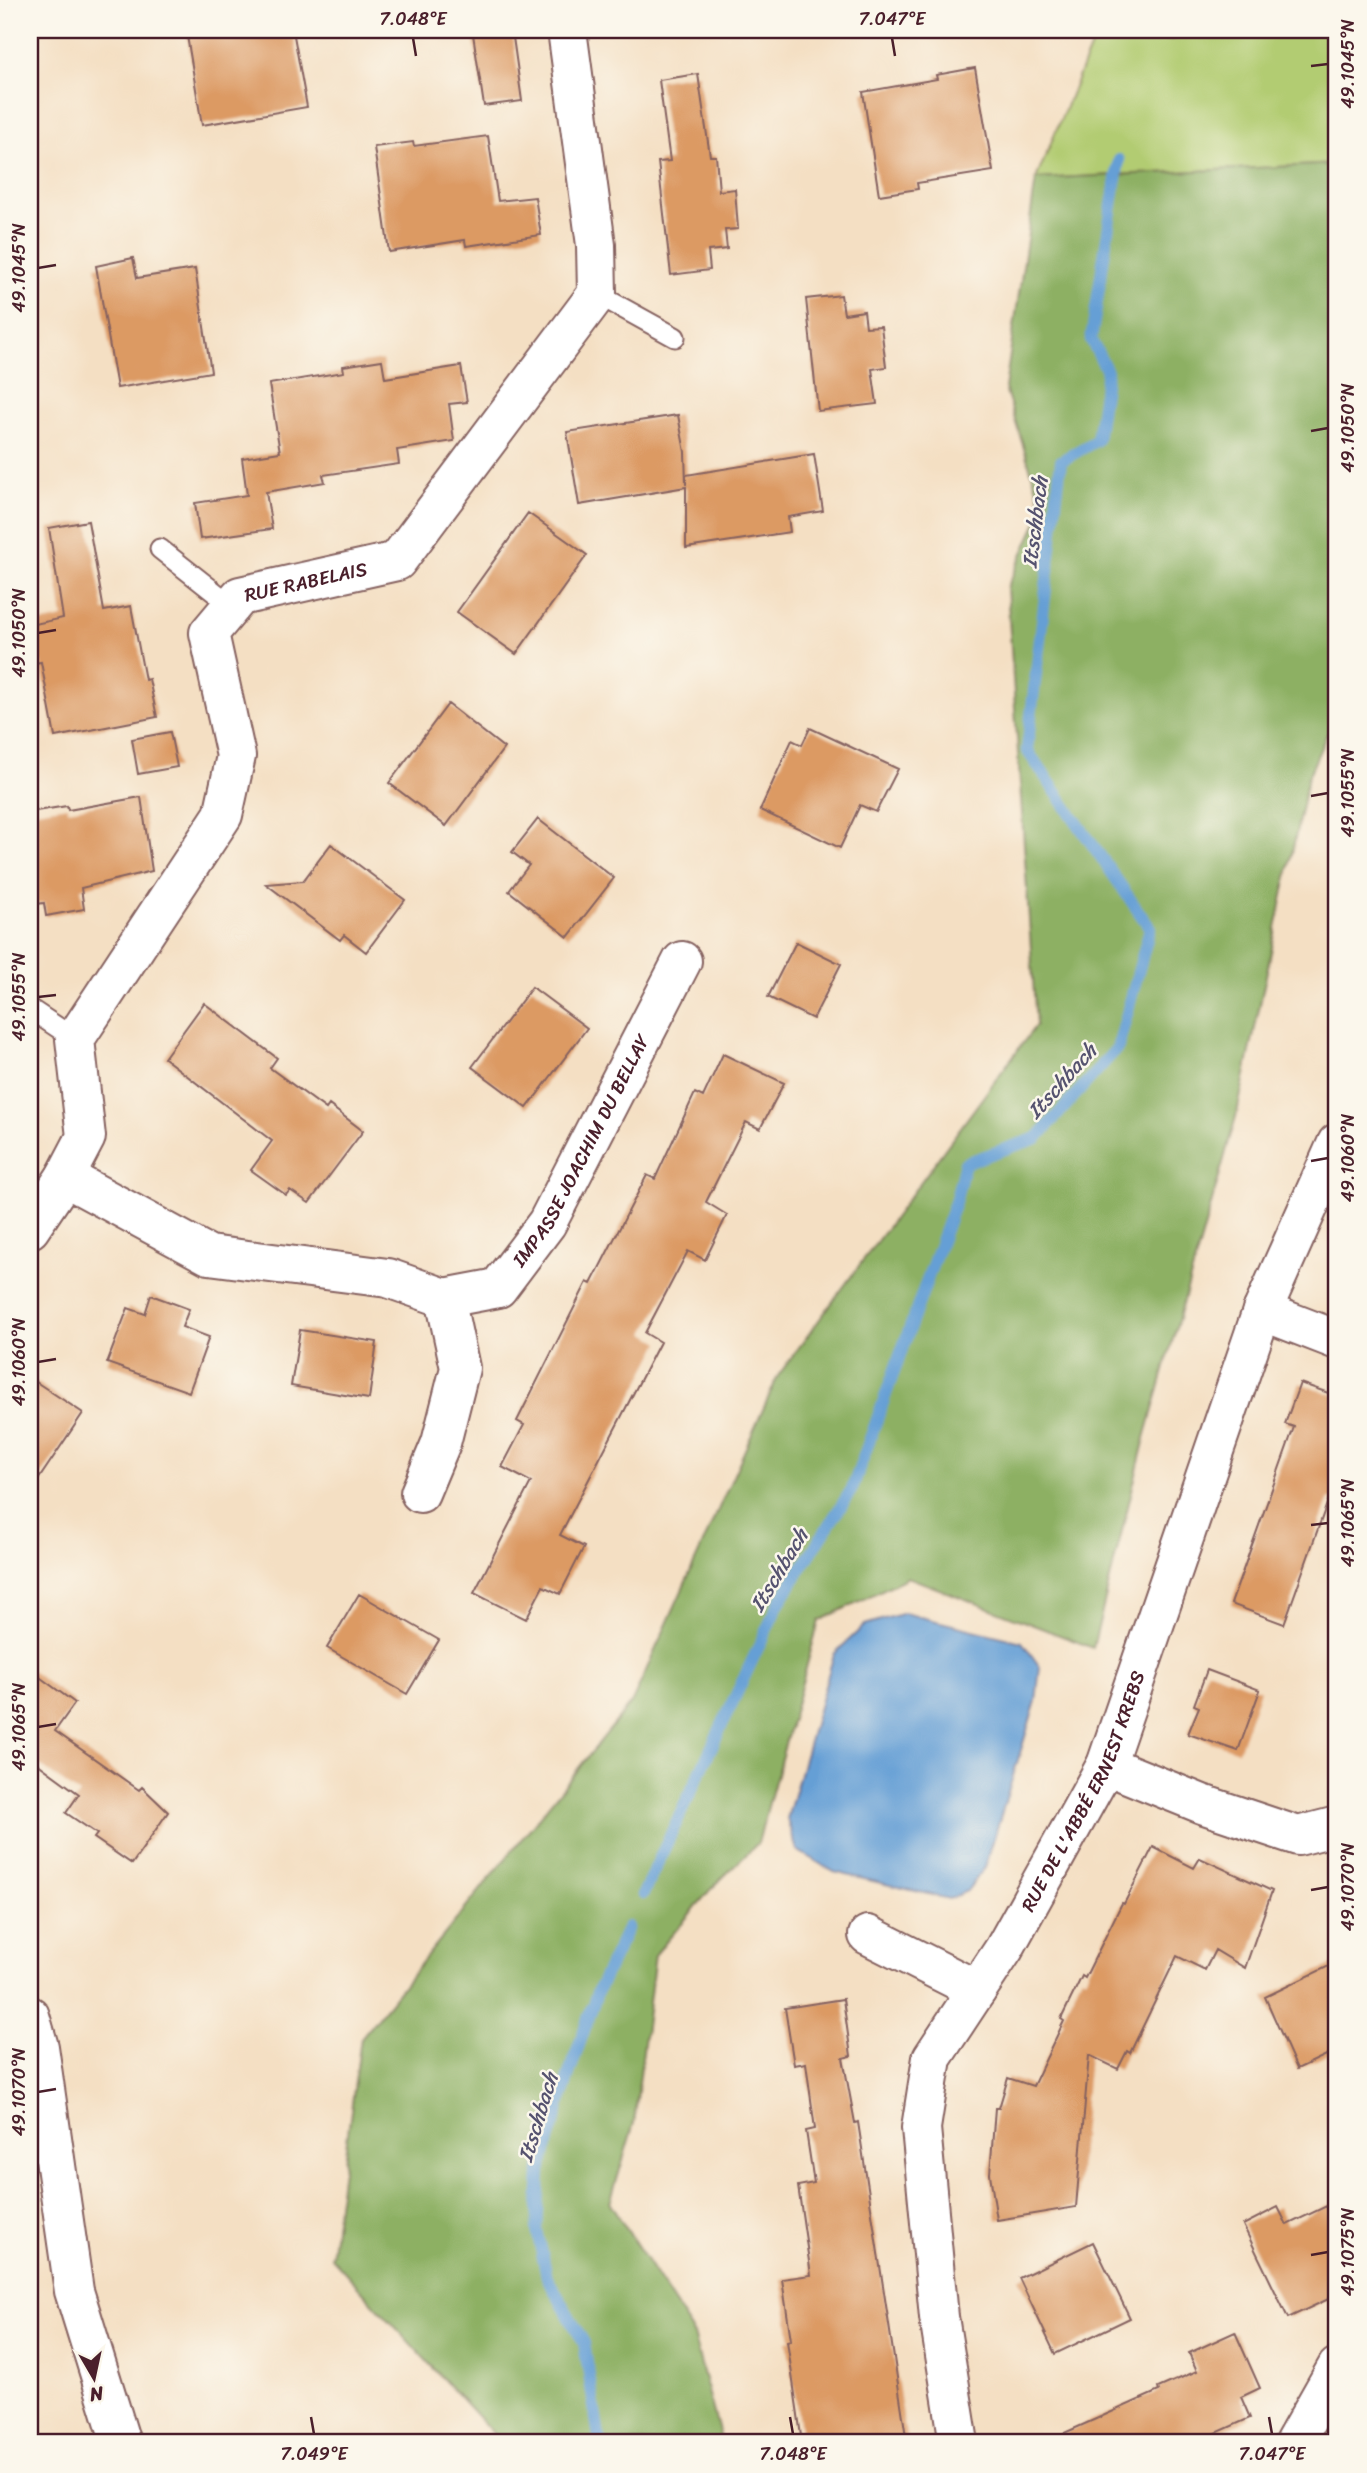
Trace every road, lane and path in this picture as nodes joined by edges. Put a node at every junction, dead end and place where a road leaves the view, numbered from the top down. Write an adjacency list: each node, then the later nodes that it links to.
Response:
1 (567, 30): 2 (street)
2 (597, 294): 3 (lane); 5 (street, RUE RABELAIS)
3 (674, 337)
4 (160, 549): 5 (lane)
5 (232, 606): 8 (street, RUE RABELAIS)
6 (681, 961): 12 (street, IMPASSE JOACHIM DU BELLAY)
7 (30, 1009): 8 (lane)
8 (75, 1039): 10 (street)
9 (1337, 1143): 13 (street, RUE DE L'ABBÉ ERNEST KREBS)
10 (65, 1177): 11 (street); 12 (street)
11 (30, 1229)
12 (445, 1298): 15 (street)
13 (1262, 1311): 14 (street); 16 (street, RUE DE L'ABBÉ ERNEST KREBS)
14 (1337, 1340)
15 (420, 1493)
16 (1106, 1765): 17 (street); 19 (street, RUE DE L'ABBÉ ERNEST KREBS)
17 (1337, 1826)
18 (868, 1935): 19 (street)
19 (977, 1990): 23 (street, RUE DE L'ABBÉ ERNEST KREBS)
20 (30, 2015): 22 (street)
21 (1337, 2367): 24 (street)
22 (121, 2443)
23 (959, 2443)
24 (1294, 2443)

